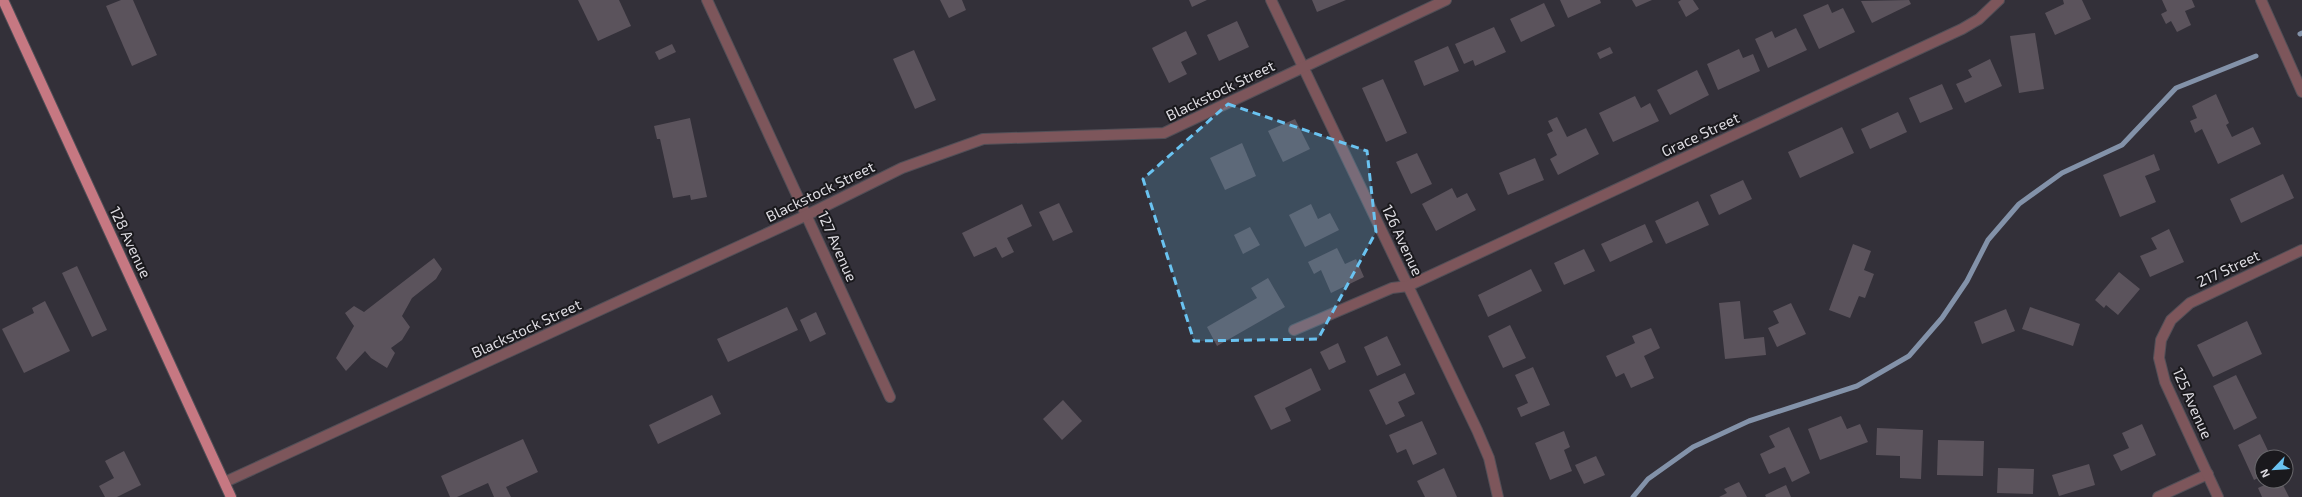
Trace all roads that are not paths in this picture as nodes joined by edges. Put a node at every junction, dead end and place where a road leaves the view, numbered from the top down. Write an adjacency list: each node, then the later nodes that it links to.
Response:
1 (2, 0): 16 (main road, 128 Avenue)
2 (707, 0): 9 (street, 127 Avenue)
3 (1271, 0): 7 (street, 126 Avenue)
4 (1446, 0): 7 (street, Blackstock Street)
5 (1999, 0): 11 (street, Grace Street)
6 (2261, 0): 8 (street)
7 (1303, 66): 9 (street, Blackstock Street); 11 (street, 126 Avenue)
8 (2302, 92)
9 (808, 215): 14 (street, 127 Avenue); 16 (street, Blackstock Street)
10 (2302, 250): 12 (street, 217 Street)
11 (1408, 286): 13 (street, Grace Street); 18 (street, 126 Avenue)
12 (2171, 320): 15 (street, 125 Avenue)
13 (1294, 330)
14 (890, 397)
15 (2208, 474): 19 (street); 20 (street, 125 Avenue)
16 (225, 482): 17 (main road, 128 Avenue)
17 (231, 497)
18 (1498, 497)
19 (2158, 497)
20 (2218, 497)

